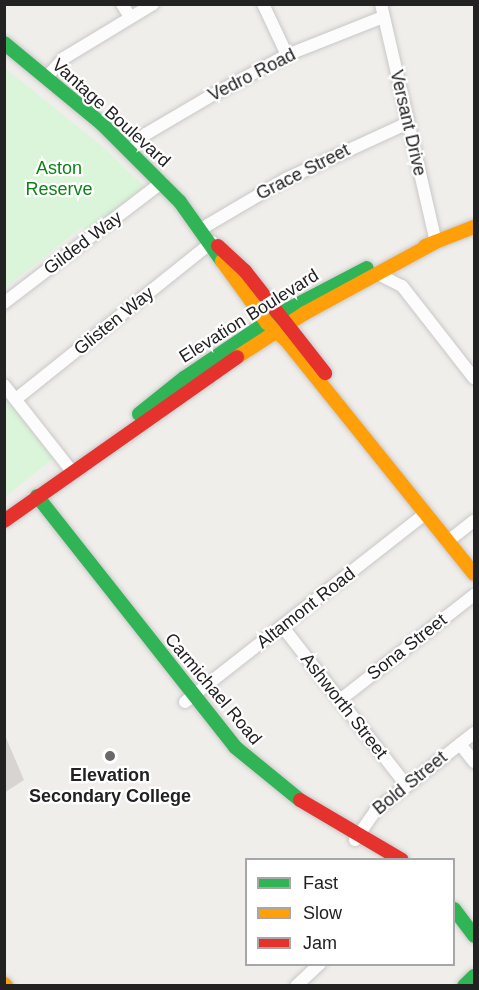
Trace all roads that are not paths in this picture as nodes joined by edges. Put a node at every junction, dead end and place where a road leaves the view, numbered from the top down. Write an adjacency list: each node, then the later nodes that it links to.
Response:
1 (122, 4): 5 (street)
2 (153, 4): 5 (street)
3 (263, 4): 7 (street)
4 (382, 11): 7 (street, Vedro Road); 9 (street, Versant Drive)
5 (130, 17): 8 (street)
6 (4, 43): 8 (street, Vantage Boulevard)
7 (287, 56): 10 (street, Vedro Road)
8 (45, 78): 10 (street, Vantage Boulevard)
9 (408, 123): 13 (street, Grace Street); 15 (street, Versant Drive)
10 (130, 150): 11 (street, Vantage Boulevard)
11 (162, 182): 13 (street, Vantage Boulevard); 19 (street, Gilded Way)
12 (474, 227): 15 (street, Elevation Boulevard)
13 (201, 229): 14 (street, Vantage Boulevard)
14 (213, 242): 20 (street, Vantage Boulevard); 23 (street, Glisten Way)
15 (435, 242): 16 (street, Elevation Boulevard); 20 (street, Elevation Boulevard)
16 (402, 262): 17 (street, Elevation Boulevard); 18 (street)
17 (378, 274): 18 (street); 20 (street, Elevation Boulevard)
18 (402, 286): 21 (street)
19 (4, 303)
20 (277, 323): 24 (street, Elevation Boulevard); 26 (street, Vantage Boulevard)
21 (474, 378)
22 (4, 385): 23 (street)
23 (16, 399): 24 (street)
24 (71, 470): 25 (street, Elevation Boulevard)
25 (32, 499): 27 (street, Elevation Boulevard); 33 (street, Carmichael Road)
26 (426, 513): 29 (street, Vantage Boulevard); 32 (street, Altamont Road)
27 (4, 521)
28 (474, 521): 29 (street)
29 (448, 541): 30 (street, Vantage Boulevard)
30 (474, 574)
31 (474, 595): 34 (street, Sona Street)
32 (282, 626): 33 (street, Altamont Road); 34 (street, Ashworth Street)
33 (189, 699): 39 (street, Carmichael Road)
34 (340, 700): 38 (street, Ashworth Street)
35 (474, 733): 36 (street, Bold Street)
36 (460, 744): 37 (street); 38 (street, Bold Street)
37 (474, 762)
38 (407, 786): 39 (street, Bold Street)
39 (357, 837): 40 (street, Carmichael Road); 41 (street, Carmichael Road)
40 (383, 858)
41 (398, 858)
42 (455, 912): 44 (street)
43 (455, 927): 45 (street)
44 (474, 936)
45 (474, 951)
46 (318, 966): 48 (street)
47 (474, 976): 49 (street)
48 (296, 986)
49 (464, 986)

